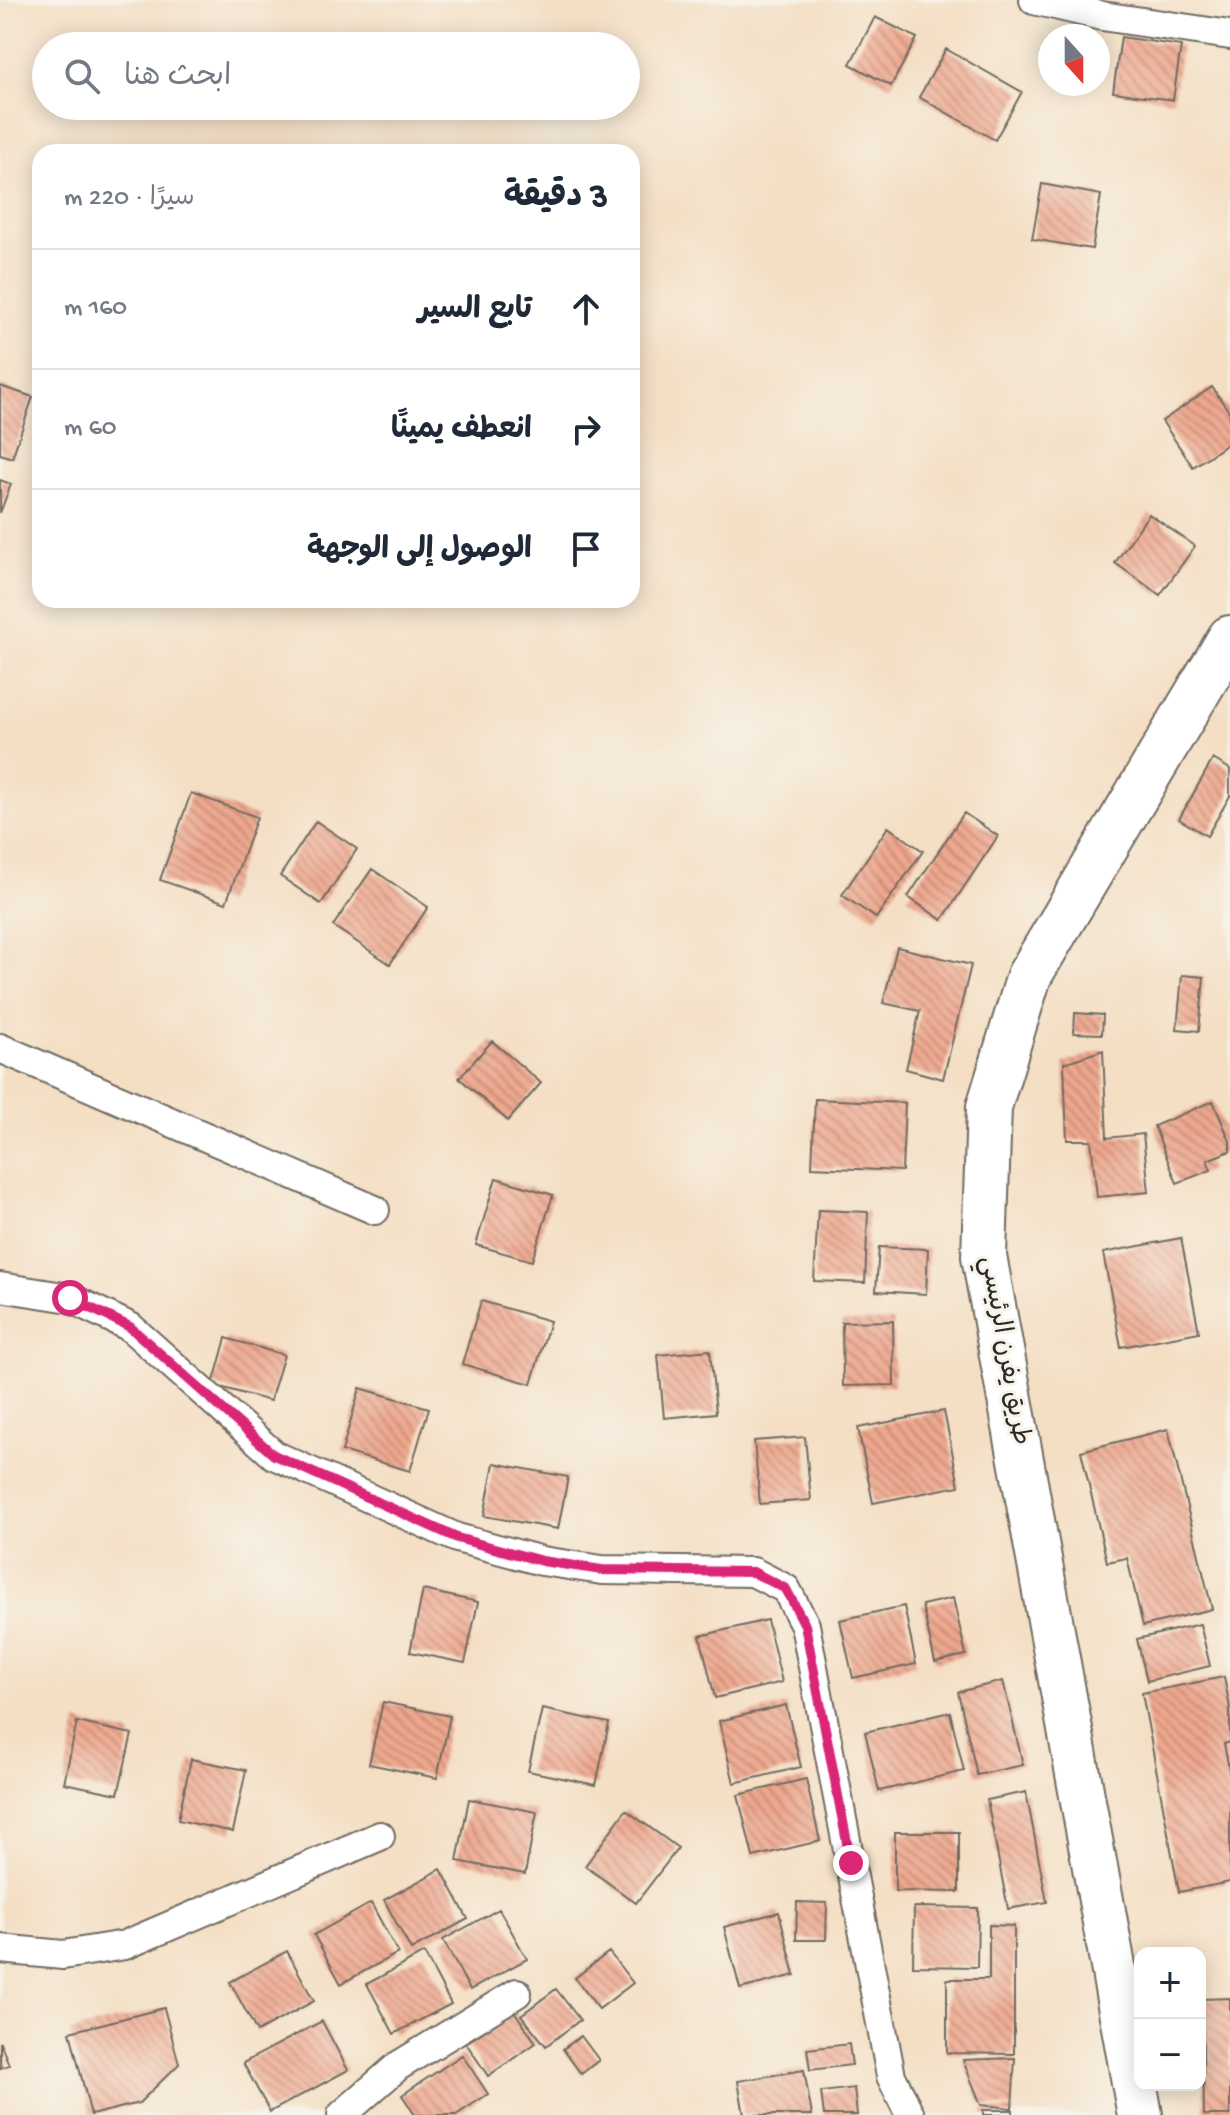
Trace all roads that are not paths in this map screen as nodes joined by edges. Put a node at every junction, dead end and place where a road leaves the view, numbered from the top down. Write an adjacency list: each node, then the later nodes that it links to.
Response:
1 (1034, 0): 2 (street)
2 (1230, 35)
3 (1230, 638): 12 (main road, طريق يفرن الرئيسي)
4 (0, 1048): 5 (street)
5 (375, 1210)
6 (0, 1287): 11 (street)
7 (380, 1836): 8 (street)
8 (0, 1949)
9 (517, 1993): 10 (street)
10 (342, 2115)
11 (910, 2115)
12 (1140, 2115)

